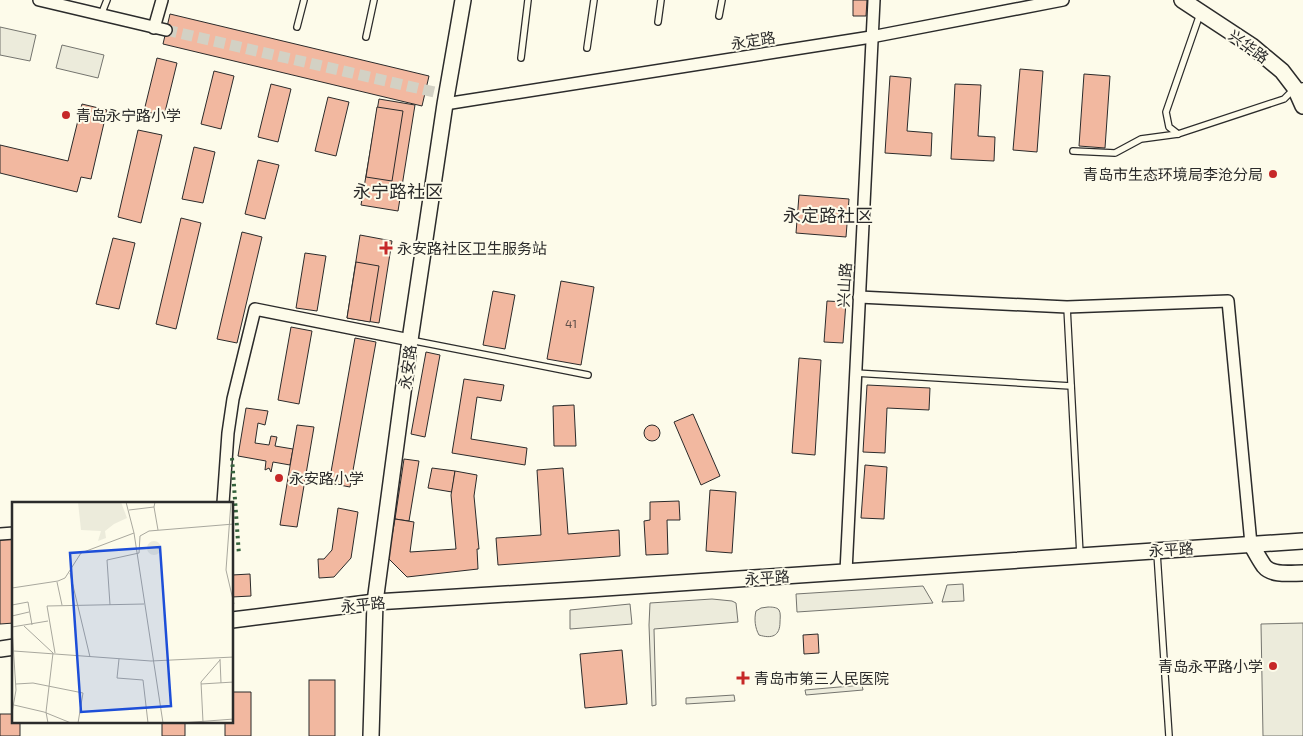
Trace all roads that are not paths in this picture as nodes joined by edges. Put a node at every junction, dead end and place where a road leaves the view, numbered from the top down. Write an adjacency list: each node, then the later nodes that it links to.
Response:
1 (39, 0): 14 (street)
2 (107, 0): 14 (lane)
3 (162, 0): 14 (street)
4 (304, 0): 17 (lane)
5 (374, 0): 18 (lane)
6 (464, 0): 23 (main road, 永安路)
7 (528, 0): 21 (lane)
8 (594, 0): 20 (lane)
9 (661, 0): 16 (lane)
10 (722, 0): 15 (lane)
11 (874, 0): 19 (street, 兴山路)
12 (1064, 0): 19 (street, 永定路)
13 (1192, 5): 22 (main road, 兴华路); 25 (lane)
14 (101, 15)
15 (719, 16)
16 (658, 22)
17 (297, 27)
18 (366, 37)
19 (871, 37): 23 (street, 永定路); 27 (street, 兴山路)
20 (587, 48)
21 (521, 58)
22 (1299, 87): 24 (main road, 兴华路); 25 (lane)
23 (446, 104): 29 (main road, 永安路)
24 (1303, 106)
25 (1178, 134): 26 (lane)
26 (1073, 150)
27 (859, 297): 28 (street); 30 (street, 兴山路)
28 (1067, 307): 32 (lane); 35 (street)
29 (410, 340): 31 (lane); 33 (street); 40 (main road, 永安路)
30 (855, 373): 32 (lane); 38 (street, 兴山路)
31 (588, 375)
32 (1071, 386): 37 (lane)
33 (223, 502)
34 (1303, 541): 35 (main road, 永平路)
35 (1252, 544): 36 (main road, 永平路); 39 (main road)
36 (1157, 550): 37 (main road, 永平路); 43 (lane)
37 (1080, 556): 38 (main road, 永平路)
38 (846, 572): 40 (main road, 永平路)
39 (1303, 573)
40 (375, 602): 41 (main road, 永平路); 42 (main road, 永安路)
41 (234, 620)
42 (371, 736)
43 (1169, 736)

